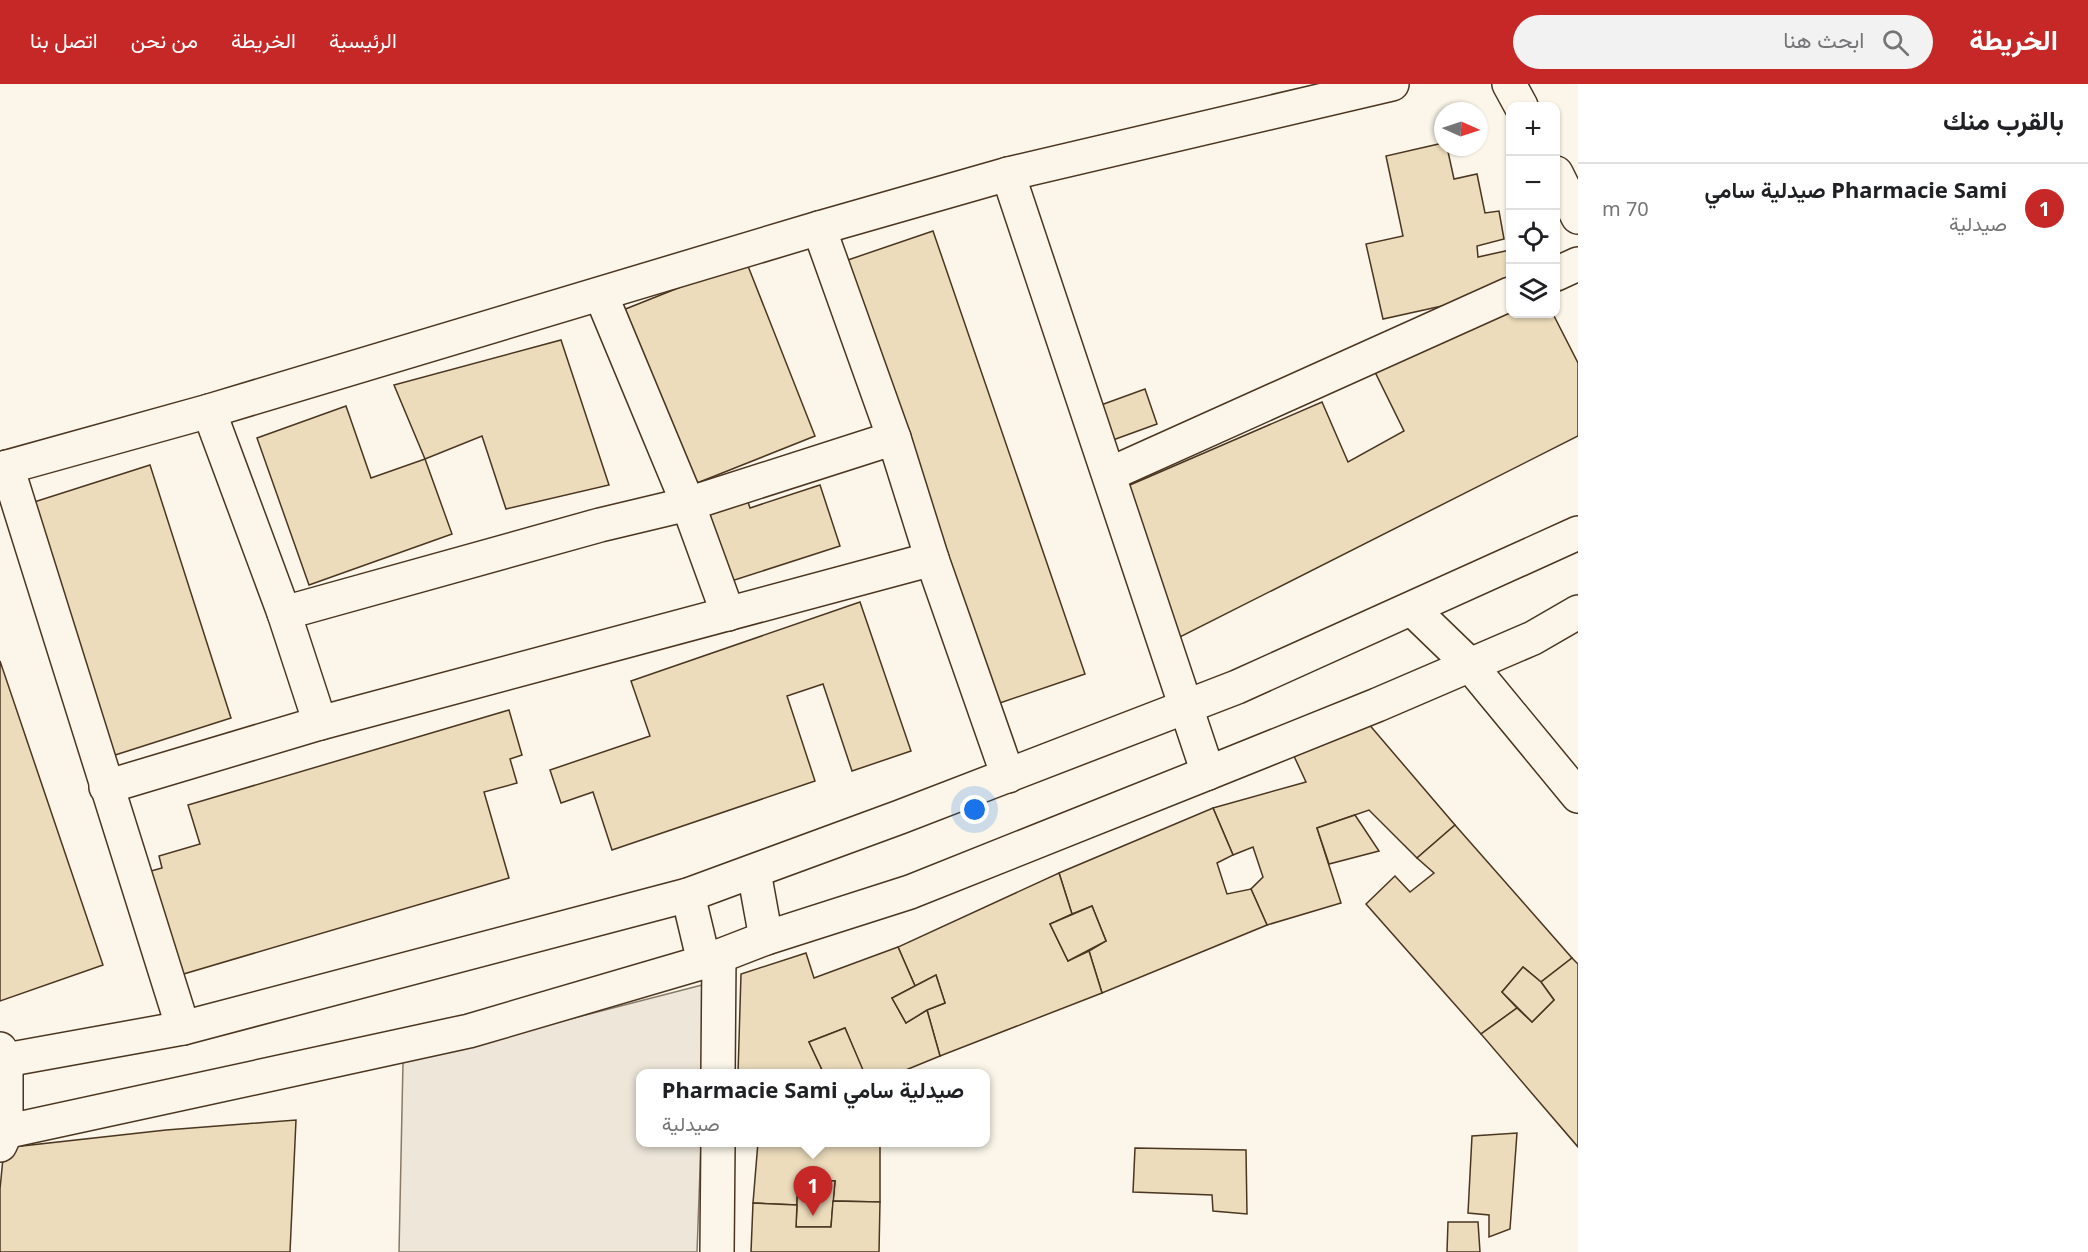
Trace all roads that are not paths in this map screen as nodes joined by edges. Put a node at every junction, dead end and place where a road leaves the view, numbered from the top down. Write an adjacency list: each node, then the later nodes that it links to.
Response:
1 (1392, 84): 4 (street)
2 (1509, 84): 3 (street)
3 (1519, 102)
4 (1008, 174): 7 (street); 15 (street)
5 (1560, 181): 6 (street)
6 (1578, 217)
7 (819, 228): 10 (street); 13 (street)
8 (1578, 264): 9 (street)
9 (1560, 272)
10 (601, 295): 12 (street); 16 (street)
11 (1506, 296): 15 (street)
12 (209, 411): 14 (street); 21 (street)
13 (894, 438): 16 (street); 18 (street)
14 (3, 468): 28 (street)
15 (1110, 474): 24 (street)
16 (688, 504): 21 (street); 22 (street)
17 (1578, 533): 19 (street)
18 (932, 559): 22 (street); 27 (street)
19 (1412, 609): 23 (street); 24 (street)
20 (1578, 612): 23 (street)
21 (284, 613): 25 (street)
22 (728, 614): 25 (street)
23 (1470, 665): 26 (street); 29 (street)
24 (1186, 707): 26 (street); 27 (street)
25 (320, 723): 28 (street)
26 (1208, 773): 32 (street)
27 (1008, 776): 30 (street)
28 (106, 787): 34 (street)
29 (1578, 796)
30 (754, 872): 31 (street); 32 (street)
31 (688, 895): 33 (street); 34 (street)
32 (766, 938): 33 (street)
33 (711, 959): 36 (street); 37 (street)
34 (183, 1028): 35 (street)
35 (2, 1057): 37 (street)
36 (718, 1069)
37 (2, 1137)
38 (718, 1147): 39 (street)
39 (717, 1252)

